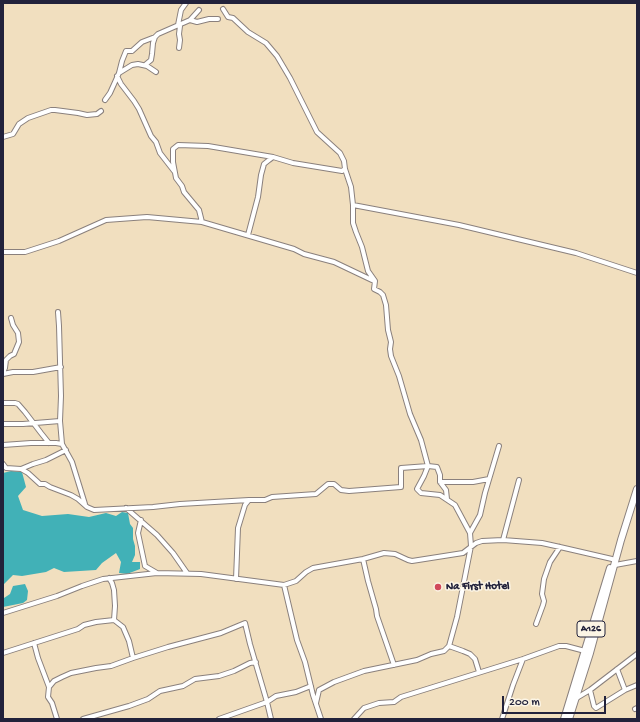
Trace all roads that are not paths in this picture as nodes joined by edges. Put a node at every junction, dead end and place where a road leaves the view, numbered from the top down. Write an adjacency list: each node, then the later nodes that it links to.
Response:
1 (186, 3): 6 (street)
2 (223, 9): 16 (street)
3 (199, 10): 5 (street)
4 (218, 19): 5 (street)
5 (190, 20): 6 (street)
6 (178, 25): 7 (street); 8 (street)
7 (155, 37): 9 (street); 11 (street)
8 (179, 48)
9 (145, 66): 10 (street); 11 (street)
10 (156, 72)
11 (118, 74): 12 (street); 17 (street)
12 (105, 100)
13 (100, 111): 14 (street)
14 (3, 137)
15 (273, 158): 16 (street); 17 (street); 20 (street)
16 (345, 169): 18 (street)
17 (174, 171): 19 (street)
18 (353, 205): 22 (street); 23 (street)
19 (202, 222): 20 (street); 21 (street)
20 (248, 235): 23 (street)
21 (3, 252)
22 (637, 273)
23 (375, 281): 38 (street)
24 (58, 312): 26 (street)
25 (11, 318): 27 (street)
26 (61, 367): 27 (street); 29 (street)
27 (3, 373)
28 (3, 403): 30 (street)
29 (60, 421): 30 (street); 33 (street)
30 (33, 423): 31 (street); 32 (street)
31 (3, 424)
32 (49, 443): 33 (street); 34 (street)
33 (62, 444): 36 (street)
34 (3, 445)
35 (499, 446): 40 (street)
36 (66, 450): 39 (street); 46 (street)
37 (3, 464): 39 (street)
38 (428, 466): 42 (street); 44 (street); 45 (street)
39 (21, 469): 46 (street)
40 (489, 479): 42 (street); 49 (street)
41 (520, 480): 50 (street)
42 (440, 482): 44 (street)
43 (637, 489): 54 (highway, A126)
44 (447, 499): 49 (street)
45 (249, 500): 47 (street); 59 (street)
46 (85, 504): 47 (street)
47 (126, 508): 48 (street)
48 (140, 520): 56 (street); 57 (street)
49 (470, 533): 51 (street)
50 (503, 540): 51 (street); 52 (street)
51 (471, 546): 53 (street); 65 (street)
52 (560, 547): 54 (street); 63 (street)
53 (363, 559): 60 (street); 72 (street)
54 (614, 562): 55 (street); 66 (highway, A126); 80 (highway, A126)
55 (636, 562)
56 (157, 573): 57 (street); 58 (street)
57 (187, 574): 59 (street)
58 (109, 578): 61 (street); 62 (street)
59 (236, 579): 60 (street)
60 (284, 585): 76 (street)
61 (3, 612)
62 (114, 620): 64 (street); 69 (street)
63 (536, 624)
64 (34, 643): 67 (street); 77 (street)
65 (448, 646): 72 (street); 74 (street)
66 (585, 651): 70 (street); 90 (highway, A126)
67 (3, 653)
68 (637, 654): 73 (street)
69 (133, 658): 71 (street); 77 (street)
70 (522, 660): 74 (street); 89 (street)
71 (256, 662): 81 (street); 84 (street)
72 (394, 665): 82 (street)
73 (617, 669): 78 (street); 79 (street)
74 (479, 672): 88 (street)
75 (637, 685): 79 (street)
76 (311, 686): 81 (street); 82 (street)
77 (49, 687): 83 (street)
78 (590, 690): 79 (street); 80 (street)
79 (625, 690)
80 (575, 699): 91 (highway, A126)
81 (268, 702): 85 (street); 86 (street)
82 (316, 703): 87 (street)
83 (57, 719)
84 (82, 719)
85 (219, 719)
86 (271, 719)
87 (321, 719)
88 (354, 719)
89 (502, 719)
90 (564, 719)
91 (569, 719)

